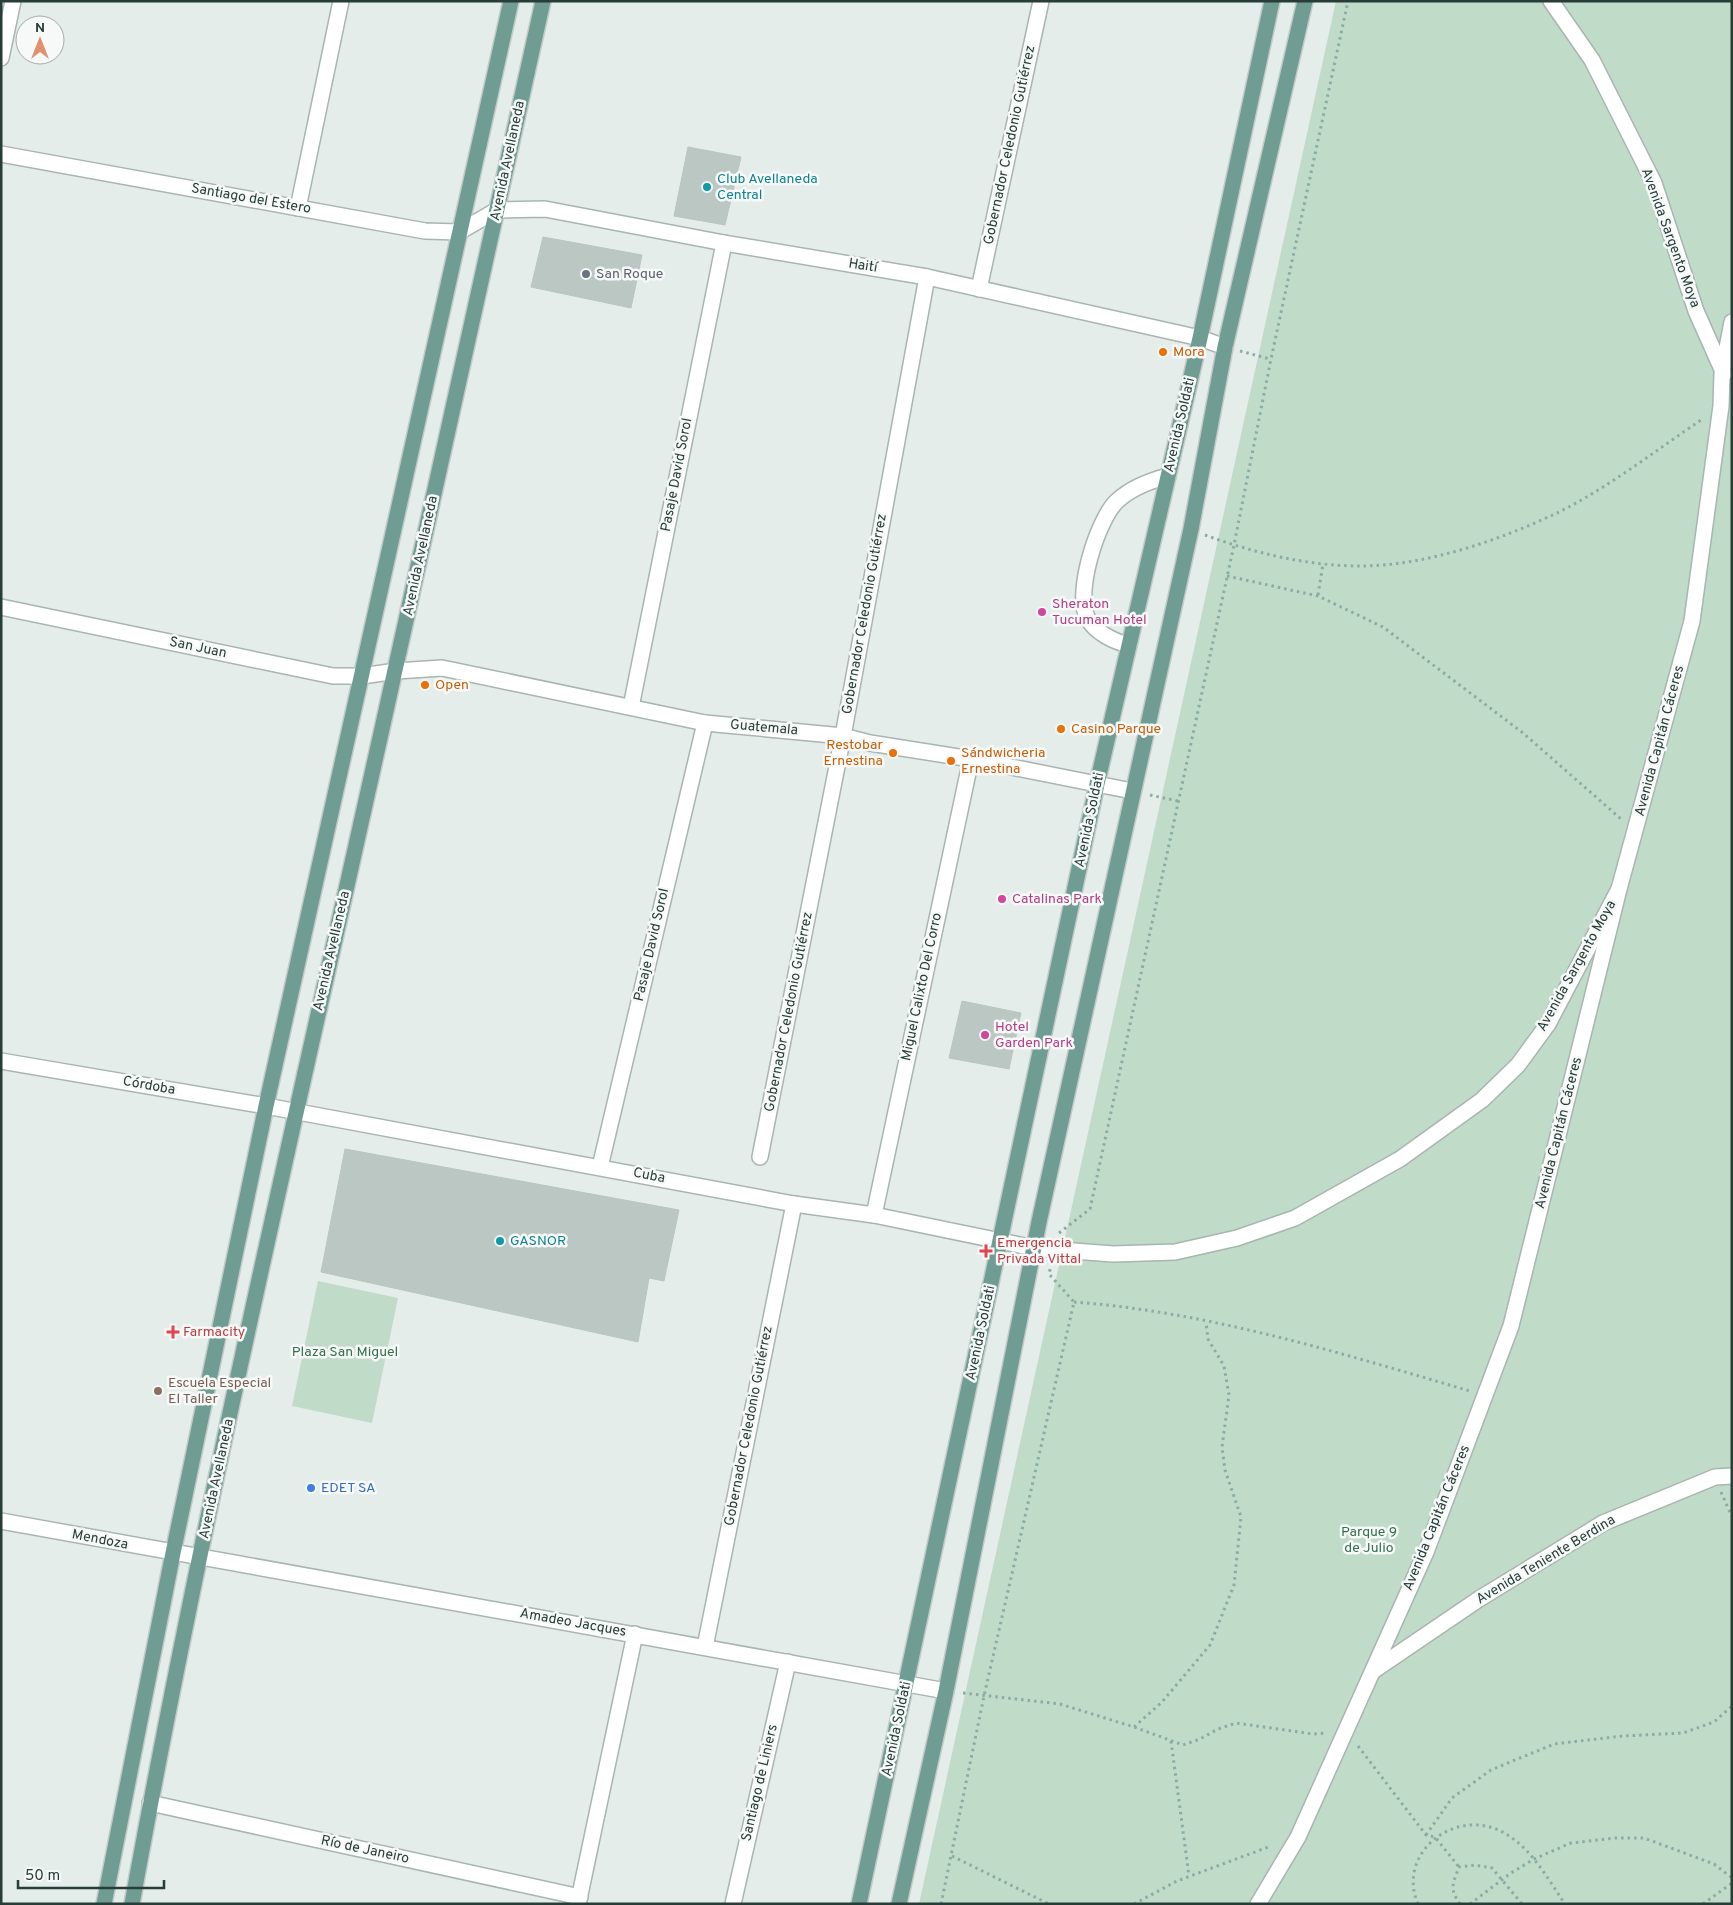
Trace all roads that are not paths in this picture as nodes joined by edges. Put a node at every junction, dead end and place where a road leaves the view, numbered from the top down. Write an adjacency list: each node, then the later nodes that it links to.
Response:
1 (13, 1): 9 (street)
2 (341, 1): 11 (street)
3 (511, 1): 13 (main road, Avenida Avellaneda)
4 (543, 1): 12 (main road, Avenida Avellaneda)
5 (1041, 1): 16 (street, Gobernador Celedonio Gutiérrez)
6 (1272, 1): 18 (main road, Avenida Soldati)
7 (1305, 1): 19 (main road, Avenida Soldati)
8 (1552, 1): 20 (street, Avenida Sargento Moya)
9 (1, 58)
10 (1, 154): 11 (street, Santiago del Estero)
11 (298, 208): 13 (street, Santiago del Estero)
12 (497, 210): 13 (street); 14 (street, Haití); 24 (main road, Avenida Avellaneda)
13 (459, 232): 25 (main road, Avenida Avellaneda)
14 (724, 243): 15 (street, Haití); 26 (street, Pasaje David Sorol)
15 (927, 277): 16 (street, Haití); 28 (street, Gobernador Celedonio Gutiérrez)
16 (979, 289): 18 (street, Haití)
17 (1732, 322): 20 (street, Avenida Capitán Cáceres)
18 (1200, 338): 19 (street, Haití); 21 (main road, Avenida Soldati)
19 (1225, 347): 31 (main road, Avenida Soldati)
20 (1727, 375): 32 (street, Avenida Capitán Cáceres)
21 (1168, 476): 23 (main road, Avenida Soldati); 23 (street)
22 (1, 607): 25 (street, San Juan)
23 (1130, 645): 30 (main road, Avenida Soldati)
24 (396, 671): 25 (street, San Juan); 26 (street, Guatemala); 35 (main road, Avenida Avellaneda)
25 (362, 676): 34 (main road, Avenida Avellaneda)
26 (631, 707): 27 (street, Guatemala)
27 (705, 723): 28 (street, Guatemala); 37 (street, Pasaje David Sorol)
28 (843, 736): 29 (street, Guatemala); 36 (street, Gobernador Celedonio Gutiérrez)
29 (971, 758): 30 (street, Guatemala); 39 (street, Miguel Calixto Del Corro)
30 (1098, 784): 31 (street, Guatemala); 40 (main road, Avenida Soldati)
31 (1132, 791): 41 (main road, Avenida Soldati)
32 (1619, 889): 41 (street, Avenida Sargento Moya); 49 (street, Avenida Capitán Cáceres)
33 (1, 1061): 34 (street, Córdoba)
34 (266, 1106): 35 (street, Córdoba); 44 (main road, Avenida Avellaneda)
35 (296, 1112): 37 (street, Cuba); 45 (main road, Avenida Avellaneda)
36 (760, 1157)
37 (600, 1167): 38 (street, Cuba)
38 (794, 1204): 39 (street, Cuba); 47 (street, Gobernador Celedonio Gutiérrez)
39 (874, 1215): 40 (street, Cuba)
40 (1001, 1240): 41 (street, Avenida Sargento Moya); 50 (main road, Avenida Soldati)
41 (1034, 1248): 51 (main road, Avenida Soldati)
42 (1732, 1476): 49 (street, Avenida Teniente Berdina)
43 (1, 1521): 44 (street, Mendoza)
44 (173, 1553): 45 (street, Mendoza); 54 (main road, Avenida Avellaneda)
45 (200, 1557): 46 (street, Amadeo Jacques); 52 (main road, Avenida Avellaneda)
46 (635, 1634): 47 (street, Amadeo Jacques); 53 (street)
47 (705, 1647): 48 (street, Amadeo Jacques)
48 (788, 1662): 50 (street, Amadeo Jacques); 56 (street, Santiago de Liniers)
49 (1373, 1671): 59 (street, Avenida Capitán Cáceres)
50 (907, 1684): 51 (street, Amadeo Jacques); 57 (main road, Avenida Soldati)
51 (946, 1691): 58 (main road, Avenida Soldati)
52 (150, 1803): 53 (street, Río de Janeiro); 55 (main road, Avenida Avellaneda)
53 (579, 1900)
54 (104, 1904)
55 (132, 1904)
56 (734, 1904)
57 (859, 1904)
58 (899, 1904)
59 (1258, 1904)

